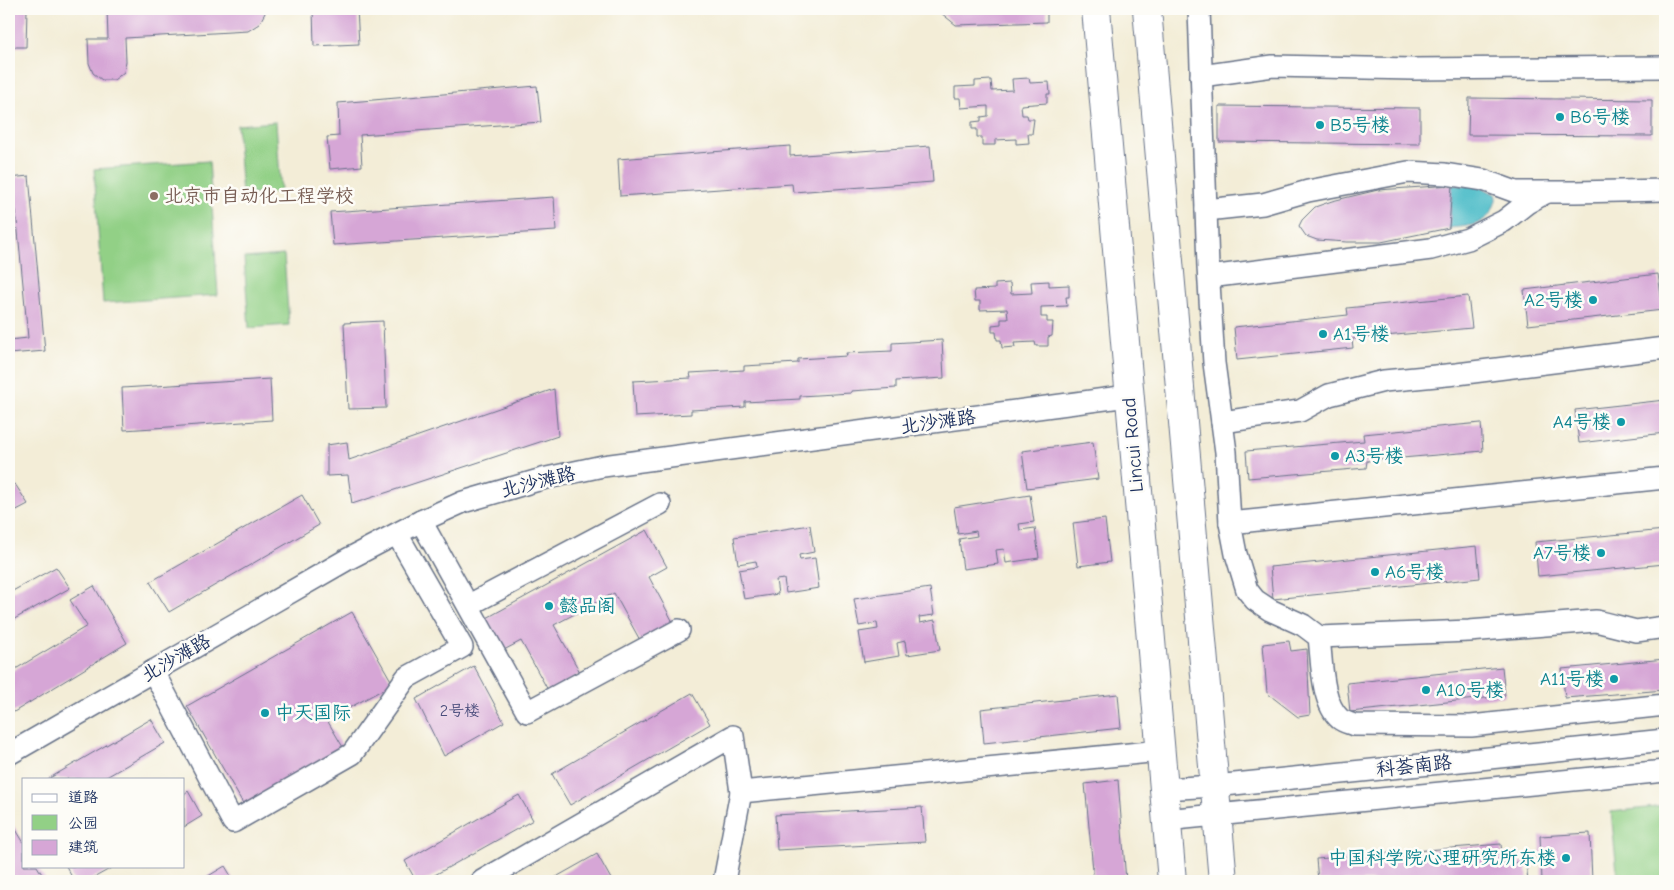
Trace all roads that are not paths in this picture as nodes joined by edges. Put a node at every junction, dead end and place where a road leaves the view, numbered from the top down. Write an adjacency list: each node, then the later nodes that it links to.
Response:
1 (1096, 9): 11 (main road, Lincui Road)
2 (1147, 9): 28 (main road)
3 (1199, 9): 5 (street)
4 (1665, 67): 5 (street)
5 (1201, 76): 8 (street)
6 (1665, 190): 7 (street)
7 (1547, 192): 8 (street); 9 (street)
8 (1206, 210): 9 (street)
9 (1209, 276): 12 (street)
10 (1665, 348): 12 (street)
11 (1128, 396): 15 (street, 北沙滩路); 25 (main road, Lincui Road)
12 (1222, 422): 16 (street)
13 (1665, 478): 16 (street)
14 (660, 504): 18 (street)
15 (421, 521): 17 (street, 北沙滩路); 18 (street)
16 (1230, 523): 21 (street)
17 (397, 534): 22 (street, 北沙滩路); 22 (street)
18 (469, 605): 20 (street)
19 (1665, 627): 21 (street)
20 (679, 630)
21 (1319, 637): 23 (street)
22 (153, 671): 26 (street, 北沙滩路)
23 (1665, 705)
24 (1665, 740): 28 (street, 科荟南路)
25 (1160, 751): 29 (main road, Lincui Road); 30 (street)
26 (9, 754)
27 (1665, 771): 31 (street, 科荟南路)
28 (1215, 786): 29 (street, 科荟南路); 31 (main road)
29 (1163, 790): 32 (main road, Lincui Road)
30 (741, 792): 33 (street); 34 (street)
31 (1217, 816): 32 (street, 科荟南路); 36 (main road)
32 (1166, 820): 35 (main road, Lincui Road)
33 (482, 881)
34 (724, 881)
35 (1172, 881)
36 (1216, 881)

